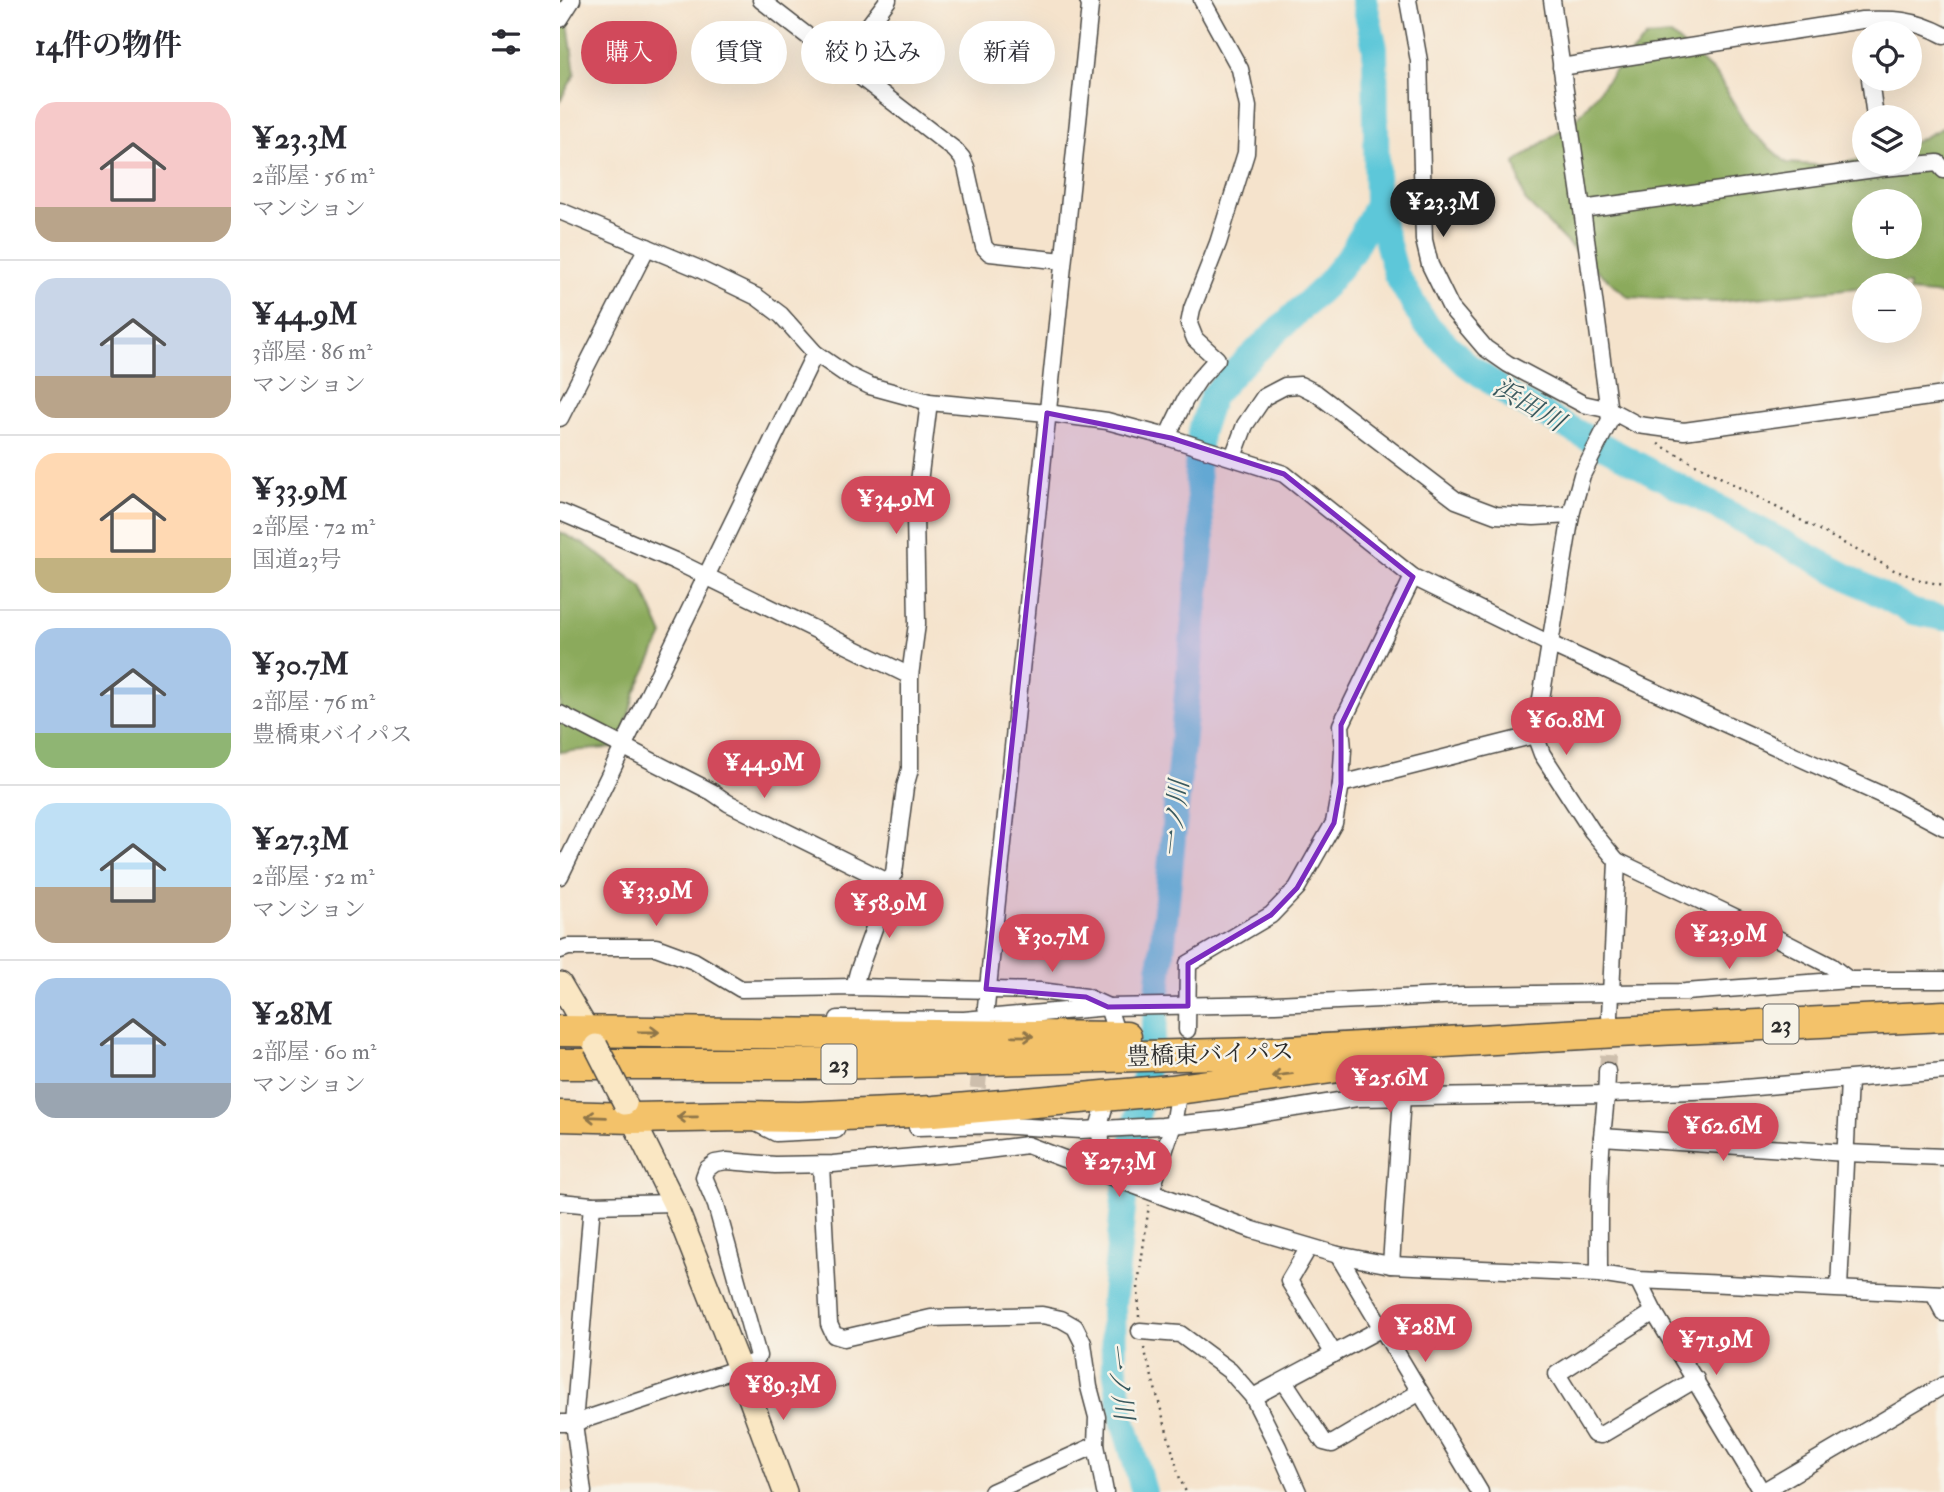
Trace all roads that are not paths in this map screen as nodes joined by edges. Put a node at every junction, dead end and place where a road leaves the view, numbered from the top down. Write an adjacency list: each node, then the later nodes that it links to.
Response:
1 (572, 0): 8 (street)
2 (761, 0): 12 (street)
3 (888, 0): 9 (street)
4 (1088, 0): 22 (street)
5 (1202, 0): 29 (street)
6 (1408, 0): 27 (street)
7 (1552, 0): 14 (street)
8 (560, 19)
9 (872, 21)
10 (1922, 25): 13 (street)
11 (1852, 28): 14 (street)
12 (801, 31)
13 (1944, 35)
14 (1561, 67): 19 (street)
15 (870, 84): 22 (street)
16 (1922, 164): 18 (street)
17 (1852, 169): 19 (street)
18 (1944, 170)
19 (1582, 209): 27 (street)
20 (560, 211): 21 (street)
21 (647, 247): 23 (street); 28 (street)
22 (1063, 261): 26 (street)
23 (815, 353): 25 (street); 33 (street)
24 (1944, 395): 27 (street)
25 (929, 402): 26 (street); 36 (street)
26 (1047, 413): 29 (street); 50 (street)
27 (1610, 415): 32 (street)
28 (560, 418)
29 (1169, 438): 30 (street)
30 (1227, 455): 32 (street); 34 (street)
31 (560, 512): 33 (street)
32 (1571, 515): 35 (street)
33 (706, 577): 36 (street); 39 (street)
34 (1413, 577): 35 (street); 40 (street)
35 (1550, 644): 38 (street); 41 (street)
36 (910, 676): 44 (street)
37 (560, 714): 39 (street)
38 (1535, 735): 40 (street); 42 (street)
39 (624, 746): 43 (street); 44 (street)
40 (1341, 784): 52 (street)
41 (1944, 827)
42 (1617, 861): 47 (street); 51 (street)
43 (560, 876)
44 (890, 883): 49 (street)
45 (560, 950): 49 (street)
46 (1944, 979): 47 (street)
47 (1849, 980): 51 (street)
48 (560, 984): 58 (street)
49 (854, 987): 50 (street)
50 (986, 989): 53 (street); 54 (street)
51 (1612, 994): 52 (street); 56 (street)
52 (1183, 1006): 54 (street); 60 (street)
53 (986, 1007)
54 (1108, 1007): 57 (street); 59 (street)
55 (1944, 1016): 56 (highway, 豊橋東バイパス / 23)
56 (1614, 1024): 60 (highway, 豊橋東バイパス / 23); 66 (highway, 23, one-way to 66)
57 (710, 1032): 58 (highway, 23, one-way to 57); 59 (highway, 23, one-way to 59)
58 (582, 1037): 69 (street, bridge)
59 (1118, 1041): 60 (highway, 23); 61 (highway, 豊橋東バイパス / 23)
60 (1181, 1041)
61 (560, 1064)
62 (1607, 1072): 65 (street)
63 (1944, 1072): 64 (street)
64 (1849, 1080): 65 (street); 75 (street)
65 (1607, 1094): 67 (street); 74 (street)
66 (1174, 1095): 68 (highway, 23); 72 (street)
67 (1402, 1097): 72 (street); 85 (street)
68 (1109, 1102): 71 (highway, 23); 73 (street)
69 (629, 1110): 70 (highway, 23, one-way to 70); 71 (highway, 23, one-way to 69); 81 (street)
70 (560, 1116)
71 (742, 1116): 73 (street)
72 (1168, 1125): 73 (street); 79 (street)
73 (1103, 1128): 78 (street)
74 (1602, 1137): 75 (street); 86 (street)
75 (1846, 1153): 76 (street); 88 (street)
76 (1944, 1157)
77 (821, 1165): 78 (street); 95 (street); 102 (street)
78 (1098, 1171): 79 (street)
79 (1150, 1191): 83 (street)
80 (560, 1202): 82 (street)
81 (674, 1203): 82 (street); 95 (street)
82 (592, 1205): 101 (street)
83 (1309, 1247): 84 (street); 94 (street)
84 (1338, 1255): 85 (street); 92 (street)
85 (1391, 1265): 86 (street)
86 (1599, 1274): 87 (street)
87 (1638, 1280): 88 (street); 90 (street)
88 (1839, 1288): 89 (street)
89 (1939, 1294): 91 (street)
90 (1654, 1312): 96 (street); 96 (street)
91 (1944, 1312)
92 (1382, 1328): 94 (street); 99 (street)
93 (1140, 1331): 100 (street)
94 (1334, 1354): 97 (street)
95 (739, 1368): 101 (street); 104 (street)
96 (1696, 1379): 109 (street)
97 (1284, 1381): 99 (street); 100 (street)
98 (1944, 1385): 109 (street)
99 (1420, 1392): 108 (street)
100 (1254, 1398): 107 (street)
101 (567, 1423): 103 (street)
102 (1096, 1445): 105 (street); 106 (street)
103 (583, 1492)
104 (786, 1492)
105 (992, 1492)
106 (1105, 1492)
107 (1298, 1492)
108 (1480, 1492)
109 (1762, 1492)

